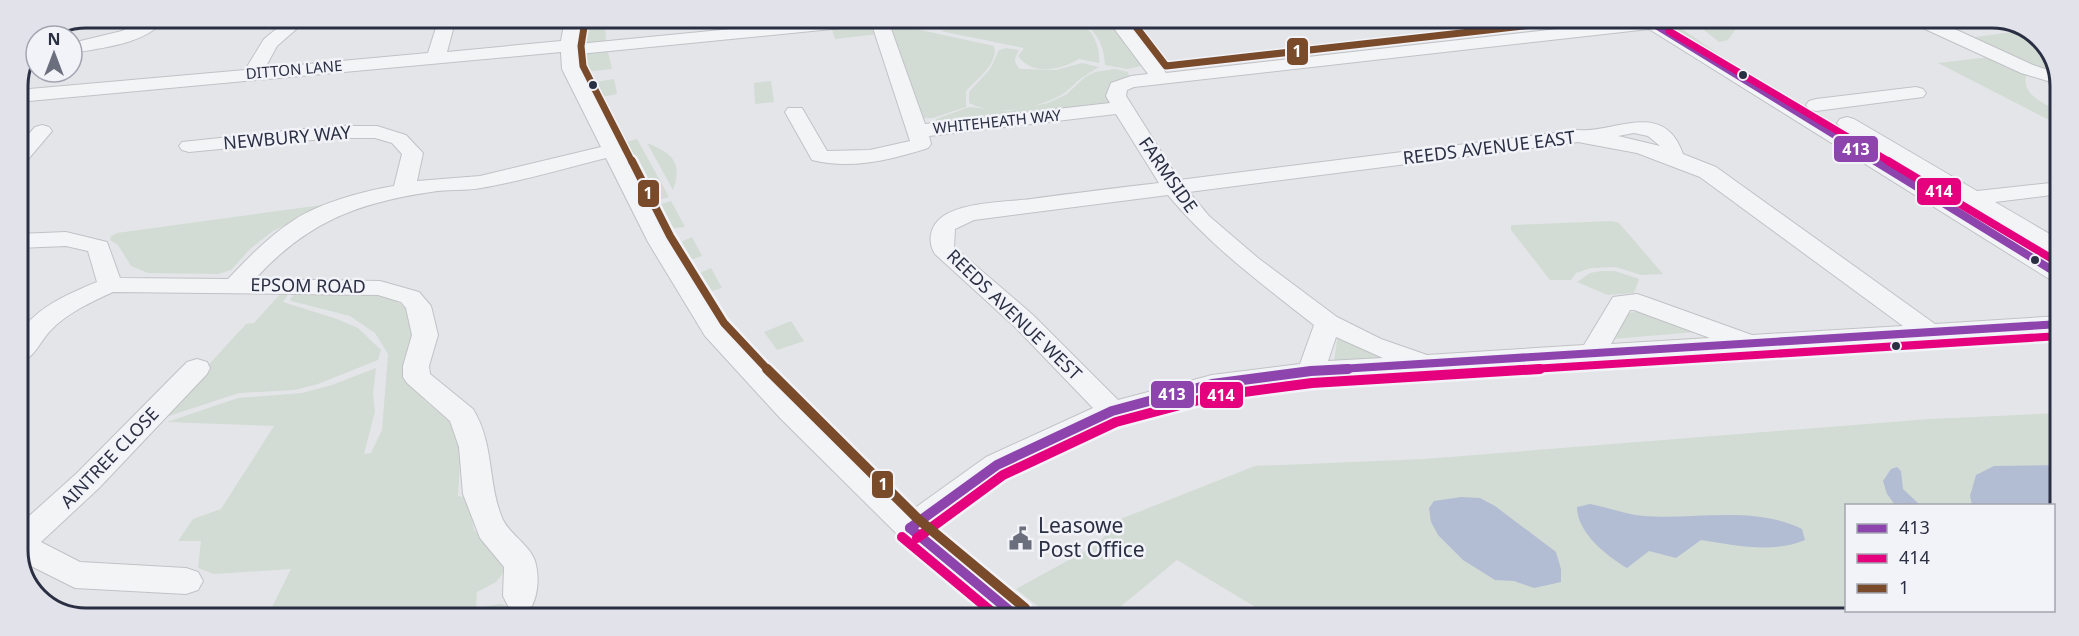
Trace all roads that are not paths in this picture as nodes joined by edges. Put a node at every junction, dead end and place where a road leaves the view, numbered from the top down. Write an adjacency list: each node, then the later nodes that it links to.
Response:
1 (144, 28): 12 (street)
2 (289, 28): 15 (street)
3 (445, 28): 14 (street)
4 (572, 28): 13 (street)
5 (790, 28): 13 (street, DITTON LANE)
6 (882, 28): 24 (street, WHITEHEATH WAY)
7 (1122, 28): 17 (street)
8 (1597, 28): 17 (street)
9 (1660, 28): 21 (street)
10 (1689, 28): 21 (street)
11 (1937, 28): 16 (street)
12 (84, 47)
13 (569, 48): 14 (street, DITTON LANE); 27 (street)
14 (436, 58): 15 (street, DITTON LANE)
15 (252, 74): 19 (street, DITTON LANE)
16 (2049, 76)
17 (1161, 78): 20 (street)
18 (1916, 93): 21 (street)
19 (28, 95)
20 (1122, 108): 24 (street, WHITEHEATH WAY); 28 (street, FARMSIDE)
21 (1813, 109): 31 (street); 32 (street)
22 (795, 112): 24 (street)
23 (42, 131): 25 (street)
24 (917, 131)
25 (28, 147)
26 (189, 147): 30 (street, NEWBURY WAY)
27 (611, 152): 30 (street, EPSOM ROAD); 48 (street)
28 (1173, 187): 38 (street, FARMSIDE); 40 (street, REEDS AVENUE EAST); 47 (street, REEDS AVENUE WEST)
29 (2050, 189): 31 (street)
30 (404, 190): 37 (street, EPSOM ROAD)
31 (1975, 199): 32 (street); 34 (street)
32 (1945, 204): 35 (street)
33 (28, 241): 36 (street)
34 (2050, 244)
35 (2050, 268)
36 (110, 285): 37 (street); 41 (street)
37 (236, 285): 52 (street, EPSOM ROAD)
38 (1328, 323): 44 (street, FARMSIDE); 46 (street)
39 (2050, 325): 40 (street)
40 (1929, 333): 42 (street)
41 (29, 341)
42 (1753, 344): 43 (street); 43 (street)
43 (1593, 353): 44 (street)
44 (1428, 364): 46 (street)
45 (197, 368): 49 (street, AINTREE CLOSE)
46 (1311, 371): 47 (street)
47 (1112, 411): 48 (street)
48 (910, 528): 53 (street)
49 (29, 535)
50 (29, 550): 51 (street)
51 (186, 581)
52 (520, 596)
53 (1006, 608)

